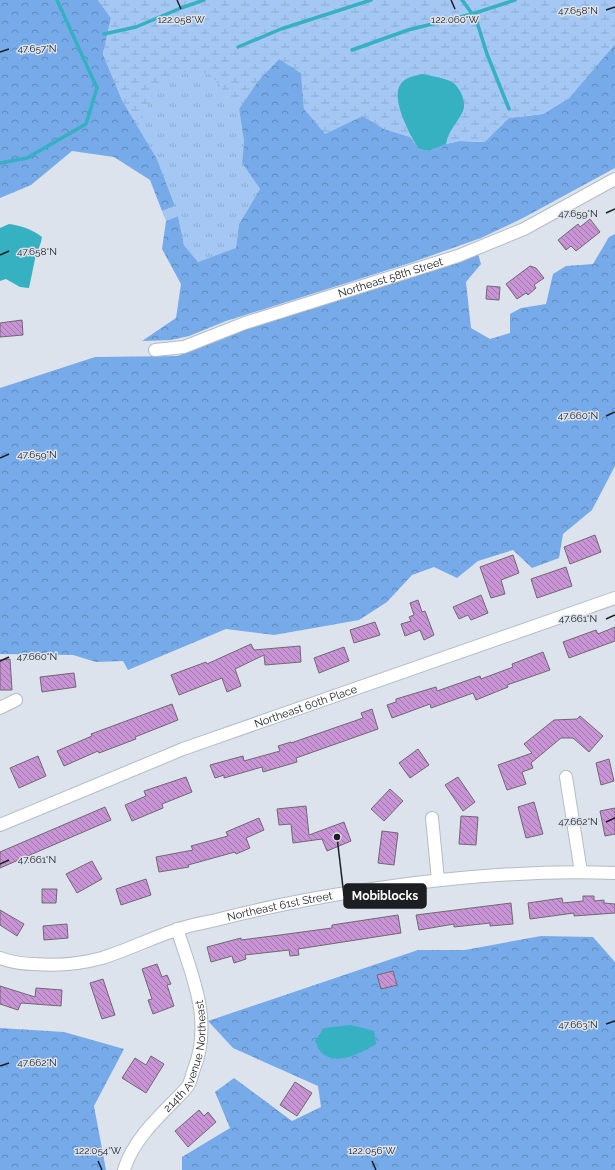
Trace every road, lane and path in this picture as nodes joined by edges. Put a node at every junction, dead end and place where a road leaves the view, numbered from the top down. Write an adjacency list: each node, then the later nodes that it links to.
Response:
1 (615, 179): 2 (street, Northeast 58th Street)
2 (155, 350)
3 (615, 598): 8 (street, Northeast 60th Place)
4 (16, 700): 5 (street)
5 (0, 708)
6 (566, 778): 9 (street)
7 (432, 818): 11 (street)
8 (0, 825)
9 (581, 872): 10 (street, Northeast 61st Street); 11 (street, Northeast 61st Street)
10 (615, 874)
11 (438, 880): 12 (street, Northeast 61st Street)
12 (177, 930): 13 (street, Northeast 61st Street); 14 (street, 214th Avenue Northeast)
13 (0, 958)
14 (124, 1170)

